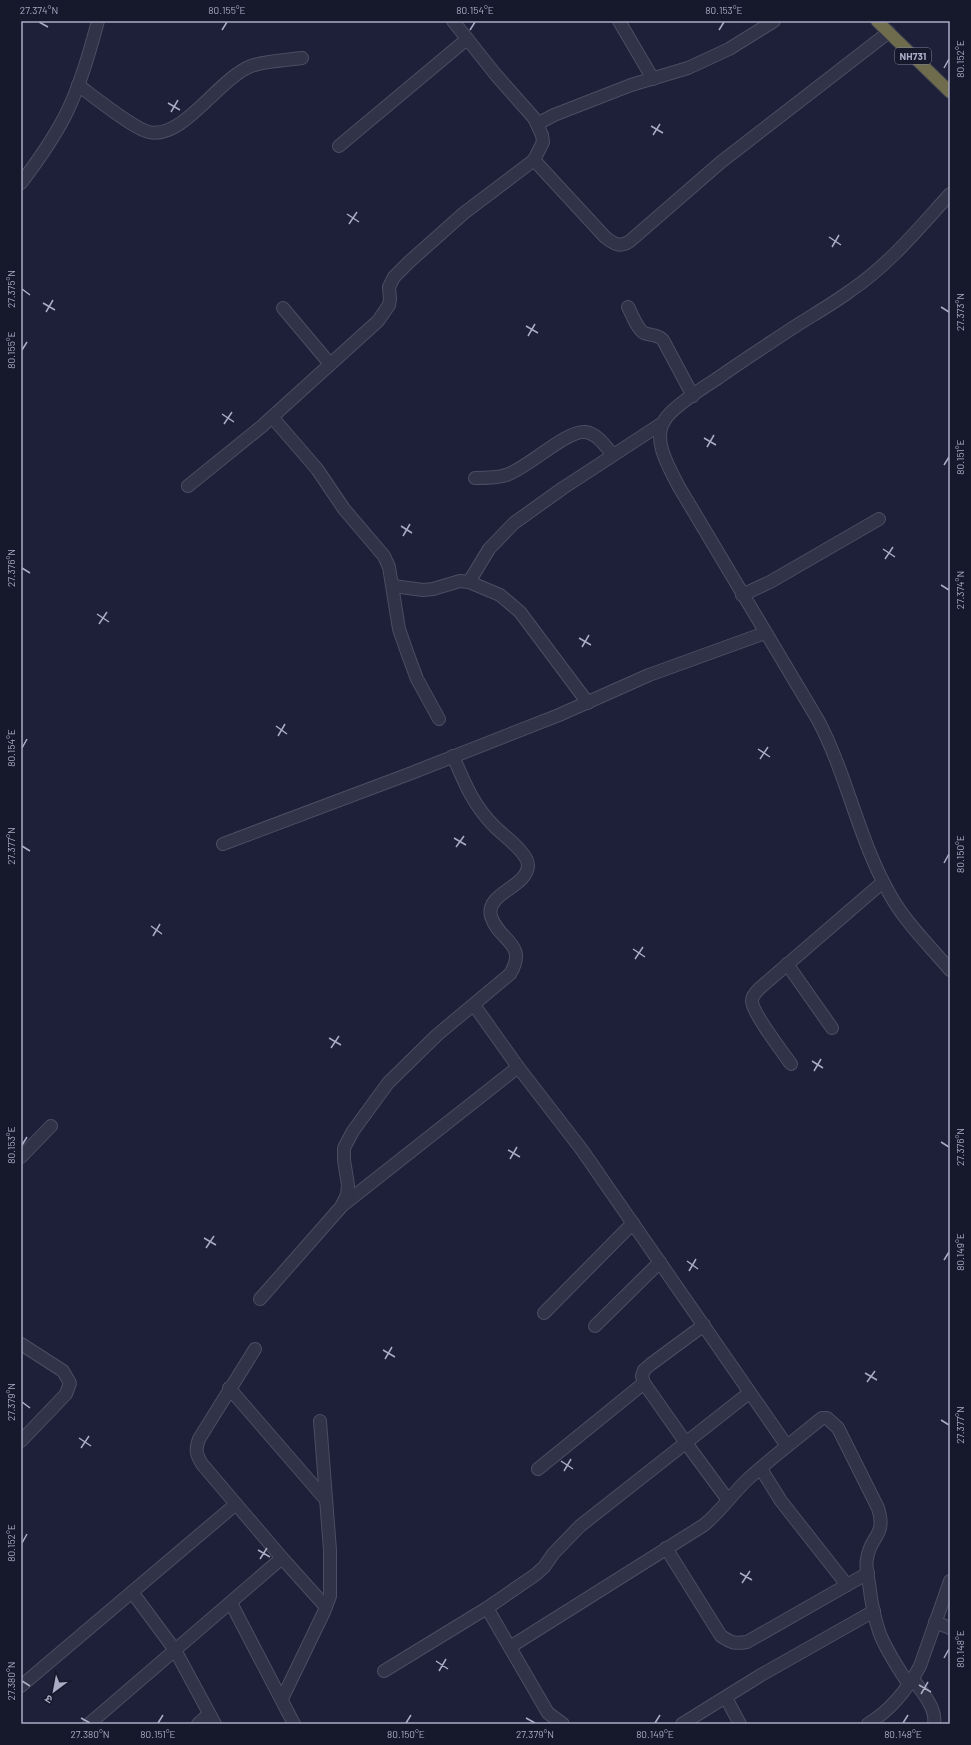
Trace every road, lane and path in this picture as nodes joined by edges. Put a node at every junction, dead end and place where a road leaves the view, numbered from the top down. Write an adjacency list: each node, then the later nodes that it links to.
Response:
1 (98, 21): 10 (street)
2 (453, 21): 7 (street)
3 (619, 21): 9 (street)
4 (774, 21): 9 (street)
5 (877, 21): 6 (highway, NH731)
6 (889, 32): 11 (highway, NH731); 14 (street)
7 (467, 39): 12 (street); 13 (street)
8 (302, 58): 10 (street)
9 (653, 79): 12 (street)
10 (78, 85): 15 (street)
11 (950, 92)
12 (537, 124): 14 (street)
13 (339, 146)
14 (534, 160): 19 (street)
15 (21, 183)
16 (950, 194): 20 (street)
17 (628, 307): 20 (street)
18 (283, 308): 19 (street)
19 (330, 364): 21 (street)
20 (693, 396): 22 (street)
21 (272, 417): 25 (street); 28 (street)
22 (664, 422): 23 (street); 29 (street)
23 (613, 455): 24 (street); 27 (street)
24 (476, 478)
25 (188, 486)
26 (879, 519): 29 (street)
27 (469, 582): 28 (street); 31 (street)
28 (393, 586): 32 (street)
29 (742, 595): 30 (street)
30 (765, 633): 31 (street); 35 (street)
31 (588, 703): 33 (street)
32 (438, 719)
33 (453, 756): 34 (street); 38 (street)
34 (223, 844)
35 (883, 882): 36 (street); 37 (street)
36 (787, 964): 39 (street); 40 (street)
37 (950, 970)
38 (474, 1005): 41 (street); 44 (street)
39 (832, 1028)
40 (791, 1064)
41 (518, 1067): 44 (street); 45 (street)
42 (51, 1126): 43 (street)
43 (21, 1157)
44 (342, 1207): 47 (street)
45 (633, 1223): 46 (street); 48 (street)
46 (660, 1262): 49 (street); 50 (street)
47 (260, 1299)
48 (544, 1313)
49 (704, 1325): 53 (street); 55 (street)
50 (595, 1326)
51 (21, 1344): 57 (street)
52 (255, 1349): 54 (street)
53 (644, 1382): 58 (street); 60 (street)
54 (229, 1388): 62 (street); 64 (street)
55 (749, 1393): 58 (street); 59 (street)
56 (320, 1421): 62 (street)
57 (21, 1441)
58 (686, 1443): 63 (street); 73 (street)
59 (787, 1446): 61 (street); 67 (street)
60 (538, 1469)
61 (761, 1469): 63 (street); 69 (street)
62 (326, 1500): 72 (street)
63 (728, 1500): 65 (street)
64 (236, 1504): 66 (street); 70 (street)
65 (666, 1548): 69 (street); 77 (street)
66 (282, 1558): 71 (street); 72 (street)
67 (868, 1573): 69 (street); 74 (street)
68 (950, 1581): 75 (street)
69 (846, 1585)
70 (132, 1592): 78 (street); 81 (street)
71 (230, 1603): 78 (street); 83 (street)
72 (326, 1607): 83 (street)
73 (487, 1608): 77 (street); 79 (street)
74 (874, 1611): 80 (street); 82 (street)
75 (935, 1622): 76 (street); 80 (street)
76 (950, 1628)
77 (510, 1647): 89 (street)
78 (175, 1650): 84 (street); 86 (street)
79 (384, 1671)
80 (911, 1682): 85 (street); 92 (street)
81 (21, 1686)
82 (726, 1698): 90 (street); 91 (street)
83 (282, 1699): 88 (street)
84 (212, 1719): 87 (street)
85 (935, 1721): 93 (street)
86 (89, 1724)
87 (198, 1724)
88 (294, 1724)
89 (563, 1724)
90 (682, 1724)
91 (740, 1724)
92 (868, 1724)
93 (946, 1724)

